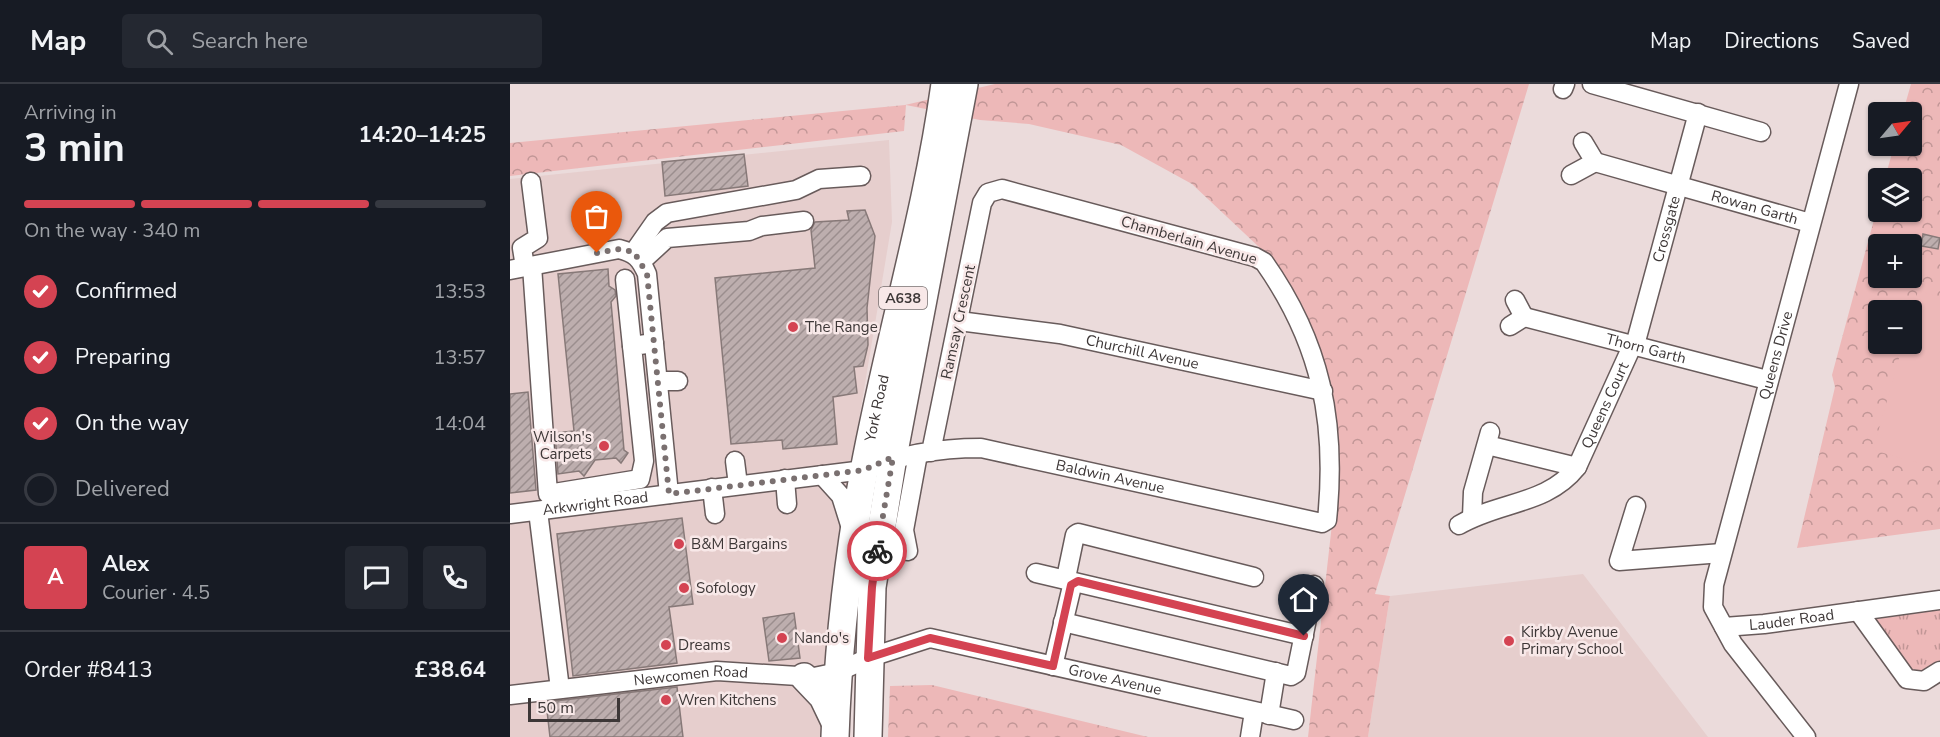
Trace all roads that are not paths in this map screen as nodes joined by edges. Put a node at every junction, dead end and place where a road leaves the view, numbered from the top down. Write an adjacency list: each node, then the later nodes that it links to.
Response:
1 (1592, 84): 4 (street)
2 (1849, 84): 15 (street, Queens Drive)
3 (953, 90): 5 (highway, York Road / A638)
4 (1698, 113): 6 (street); 12 (street, Crossgate)
5 (948, 125): 28 (highway, York Road / A638); 31 (highway, York Road / A638)
6 (1761, 132)
7 (1583, 142): 8 (street)
8 (1595, 162): 9 (street); 12 (street, Rowan Garth)
9 (1571, 175)
10 (861, 176): 16 (street)
11 (531, 182): 17 (street)
12 (1678, 186): 15 (street, Rowan Garth); 22 (street, Crossgate)
13 (988, 193): 20 (street, Ramsay Crescent); 27 (street, Chamberlain Avenue)
14 (804, 221): 16 (street)
15 (1810, 223): 24 (street, Queens Drive)
16 (638, 257): 17 (street); 21 (street)
17 (522, 267): 38 (street)
18 (625, 279): 23 (street)
19 (1515, 300): 22 (street, Thorn Garth)
20 (959, 321): 27 (street, Churchill Avenue); 28 (street, Ramsay Crescent)
21 (654, 343): 23 (street); 25 (street)
22 (1634, 345): 24 (street, Thorn Garth); 30 (street, Queens Court)
23 (632, 346): 38 (street)
24 (1767, 380): 45 (street, Queens Drive)
25 (658, 381): 26 (street); 36 (street)
26 (678, 381)
27 (1323, 391): 42 (street, Chamberlain Avenue)
28 (914, 454): 31 (street, Arkwright Road); 42 (street, Baldwin Avenue); 44 (street, Ramsay Crescent); 55 (highway, York Road / A638)
29 (735, 461): 34 (street)
30 (1577, 467): 30 (street, Queens Court)
31 (864, 470): 32 (street, Arkwright Road); 43 (highway, York Road / A638)
32 (822, 475): 33 (street, Arkwright Road); 43 (street)
33 (785, 479): 34 (street, Arkwright Road); 37 (street)
34 (738, 485): 35 (street, Arkwright Road)
35 (712, 489): 36 (street, Arkwright Road); 41 (street)
36 (669, 494): 38 (street, Arkwright Road)
37 (786, 504)
38 (545, 505): 40 (street, Arkwright Road); 61 (street)
39 (1636, 506): 45 (street)
40 (510, 514)
41 (715, 514)
42 (1326, 522)
43 (854, 538): 58 (highway, York Road / A638)
44 (908, 551)
45 (1722, 553): 53 (street, Queens Drive)
46 (1036, 573): 48 (street)
47 (1254, 577): 48 (street)
48 (1070, 580): 52 (street); 54 (street)
49 (1314, 585): 54 (street)
50 (1940, 600): 51 (street, Lauder Road)
51 (1858, 611): 53 (street, Lauder Road); 57 (street)
52 (1063, 622): 56 (street); 59 (street)
53 (1724, 627): 68 (street, Queens Drive)
54 (1304, 636): 59 (street)
55 (868, 658): 56 (street, Grove Avenue); 58 (street, Newcomen Road); 66 (highway, York Road / A638)
56 (1053, 666): 63 (street, Grove Avenue)
57 (1940, 671)
58 (838, 672): 60 (street, Newcomen Road); 65 (highway, York Road / A638)
59 (1276, 672): 63 (street)
60 (804, 677): 61 (street, Newcomen Road); 65 (highway)
61 (560, 689): 62 (street, Newcomen Road)
62 (510, 694)
63 (1262, 713): 64 (street, Grove Avenue); 67 (street)
64 (1294, 720)
65 (835, 730)
66 (868, 737)
67 (1250, 737)
68 (1806, 737)

